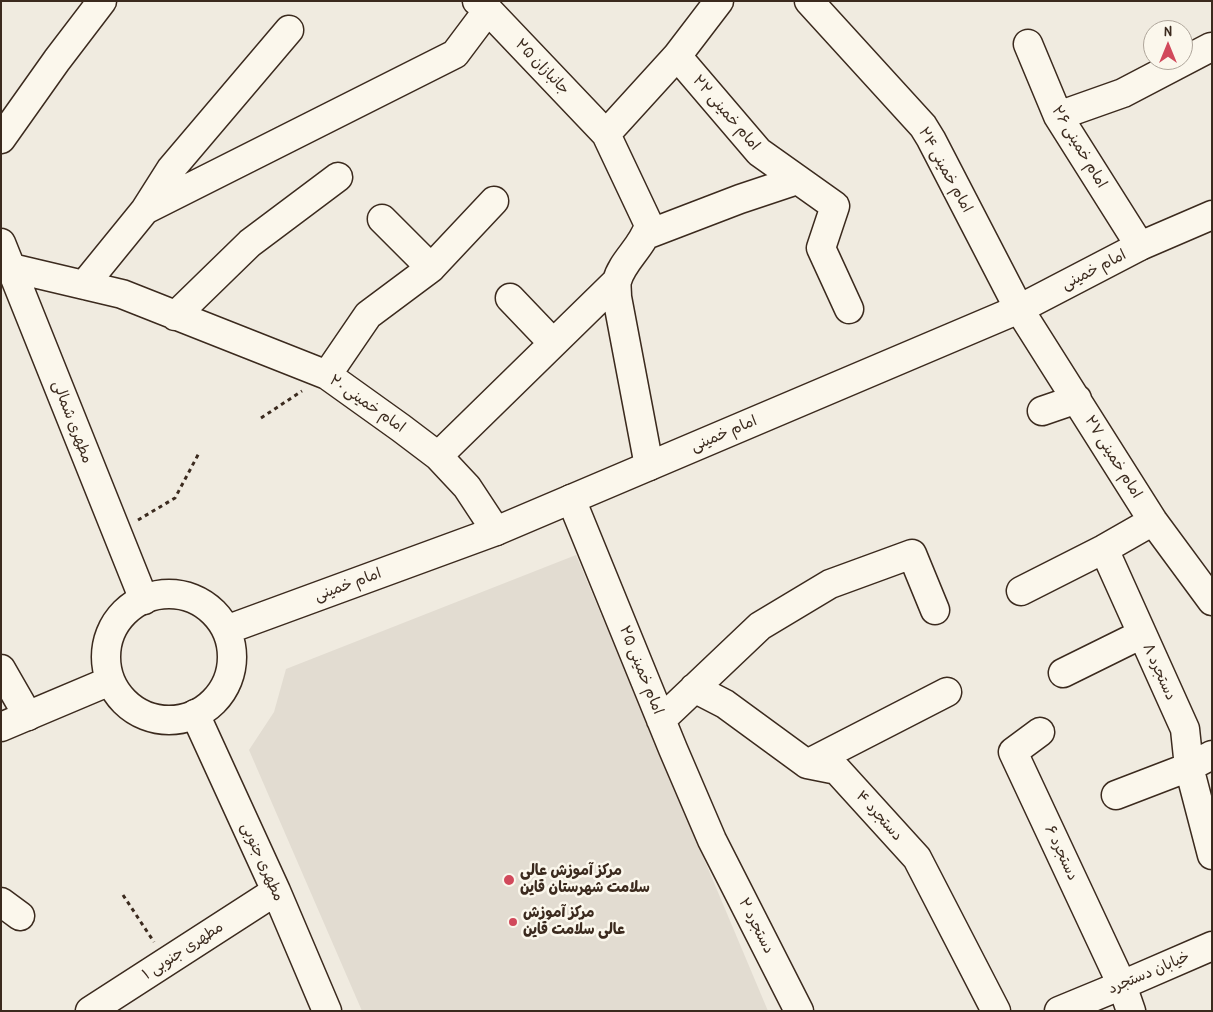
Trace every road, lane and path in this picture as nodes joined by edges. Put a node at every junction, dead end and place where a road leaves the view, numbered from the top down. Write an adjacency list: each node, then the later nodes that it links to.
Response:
1 (102, 1): 11 (main road)
2 (719, 1): 8 (main road)
3 (809, 1): 27 (main road, امام خمینی ۲۴)
4 (483, 6): 10 (main road, جانبازان ۲۵); 15 (main road)
5 (289, 30): 15 (main road)
6 (1028, 44): 9 (main road, امام خمینی ۲۶)
7 (1211, 48): 9 (main road)
8 (677, 56): 10 (main road); 13 (main road, امام خمینی ۲۲)
9 (1058, 116): 20 (main road, امام خمینی ۲۶)
10 (606, 134): 18 (main road, جانبازان ۲۵)
11 (1, 139)
12 (338, 177): 28 (main road)
13 (797, 180): 18 (main road); 26 (main road, امام خمینی ۲۲)
14 (494, 201): 22 (main road)
15 (146, 210): 24 (main road)
16 (1212, 215): 20 (main road, امام خمینی)
17 (382, 219): 22 (main road)
18 (646, 235): 23 (main road)
19 (1, 243): 21 (main road, مطهری شمالی)
20 (1140, 246): 27 (main road, امام خمینی)
21 (7, 268): 24 (main road, امام خمینی ۲۰); 40 (main road, مطهری شمالی)
22 (431, 268): 30 (main road)
23 (617, 281): 29 (main road); 36 (main road)
24 (84, 284): 28 (main road, امام خمینی ۲۰)
25 (510, 298): 29 (main road)
26 (849, 309)
27 (1019, 309): 31 (main road, امام خمینی ۲۷); 36 (main road, امام خمینی)
28 (175, 316): 30 (main road, امام خمینی ۲۰)
29 (553, 344): 35 (main road)
30 (327, 375): 33 (path); 35 (main road, امام خمینی ۲۰)
31 (1077, 399): 32 (main road); 38 (main road, امام خمینی ۲۷)
32 (1042, 411)
33 (261, 418)
34 (199, 453): 40 (path)
35 (438, 456): 39 (main road, امام خمینی ۲۰)
36 (649, 466): 37 (main road, امام خمینی)
37 (571, 499): 39 (main road, امام خمینی); 55 (main road, امام خمینی ۲۵)
38 (1153, 520): 41 (main road); 43 (main road, امام خمینی ۲۷)
39 (496, 530): 46 (main road, امام خمینی)
40 (116, 532): 44 (main road, مطهری شمالی)
41 (1104, 549): 42 (main road); 47 (main road, دستجرد ۸)
42 (1021, 591)
43 (1209, 592)
44 (144, 600): 46 (main road); 50 (main road)
45 (935, 610): 51 (main road)
46 (226, 630): 53 (main road)
47 (1142, 634): 49 (main road); 58 (main road, دستجرد ۸)
48 (1, 669): 54 (main road)
49 (1063, 673)
50 (110, 681): 53 (main road); 54 (main road)
51 (694, 688): 55 (main road); 59 (main road, دستجرد ۴)
52 (947, 692): 59 (main road)
53 (195, 714): 63 (main road, مطهری جنوبی)
54 (28, 716): 56 (main road)
55 (661, 720): 61 (main road, امام خمینی ۲۵)
56 (1, 727)
57 (1040, 732): 67 (main road, دستجرد ۶)
58 (1200, 761): 60 (main road); 62 (main road, دستجرد ۸)
59 (807, 764): 71 (main road, دستجرد ۴)
60 (1116, 796)
61 (712, 840): 70 (main road, دستجرد ۲)
62 (1212, 855)
63 (276, 891): 66 (main road, مطهری جنوبی ۱); 69 (main road, مطهری جنوبی)
64 (123, 895): 66 (path)
65 (1212, 946): 67 (main road, خیابان دستجرد)
66 (167, 961): 68 (main road, مطهری جنوبی ۱)
67 (1122, 985): 72 (main road, خیابان دستجرد); 73 (main road)
68 (90, 1011)
69 (327, 1011)
70 (799, 1011)
71 (996, 1011)
72 (1059, 1011)
73 (1131, 1011)

